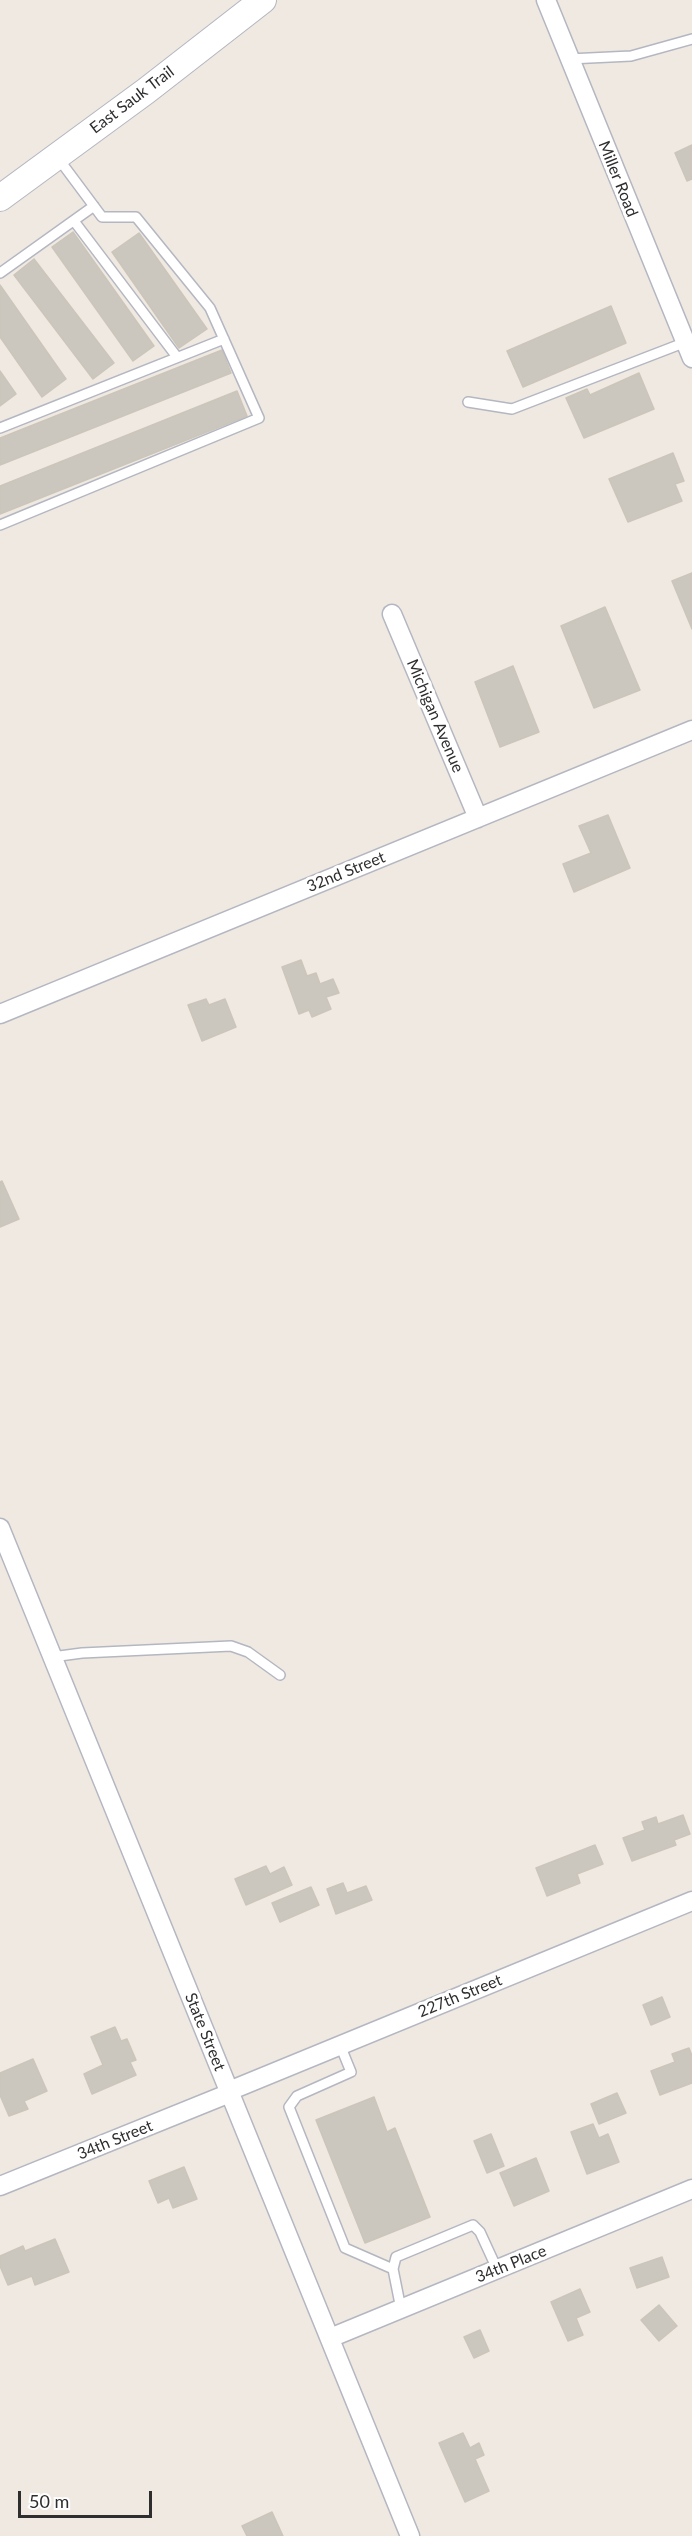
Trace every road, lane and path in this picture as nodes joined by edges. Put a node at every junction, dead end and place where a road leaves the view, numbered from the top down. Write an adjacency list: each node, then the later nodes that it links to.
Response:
1 (263, 0): 5 (main road, East Sauk Trail)
2 (546, 0): 4 (street, Miller Road)
3 (692, 39): 4 (lane)
4 (570, 59): 11 (street, Miller Road)
5 (57, 156): 6 (main road, East Sauk Trail); 7 (lane)
6 (0, 198)
7 (94, 206): 8 (lane); 10 (lane)
8 (74, 221): 9 (lane); 12 (lane)
9 (0, 273)
10 (224, 339): 12 (lane); 15 (lane)
11 (689, 350): 13 (lane)
12 (177, 357): 14 (lane)
13 (468, 402)
14 (0, 428)
15 (0, 525)
16 (392, 614): 18 (street, Michigan Avenue)
17 (692, 730): 18 (street, 32nd Street)
18 (478, 818): 19 (street, 32nd Street)
19 (0, 1014)
20 (0, 1528): 21 (street, State Street)
21 (52, 1657): 22 (lane); 25 (street, State Street)
22 (280, 1675)
23 (692, 1901): 24 (street, 227th Street)
24 (340, 2045): 25 (street, 227th Street); 28 (lane)
25 (229, 2092): 26 (street, 34th Street); 31 (street, State Street)
26 (0, 2186)
27 (692, 2189): 29 (street, 34th Place)
28 (393, 2269): 29 (lane); 30 (lane)
29 (497, 2269): 30 (street, 34th Place)
30 (401, 2309): 31 (street, 34th Place)
31 (330, 2338): 32 (street, State Street)
32 (410, 2536)

